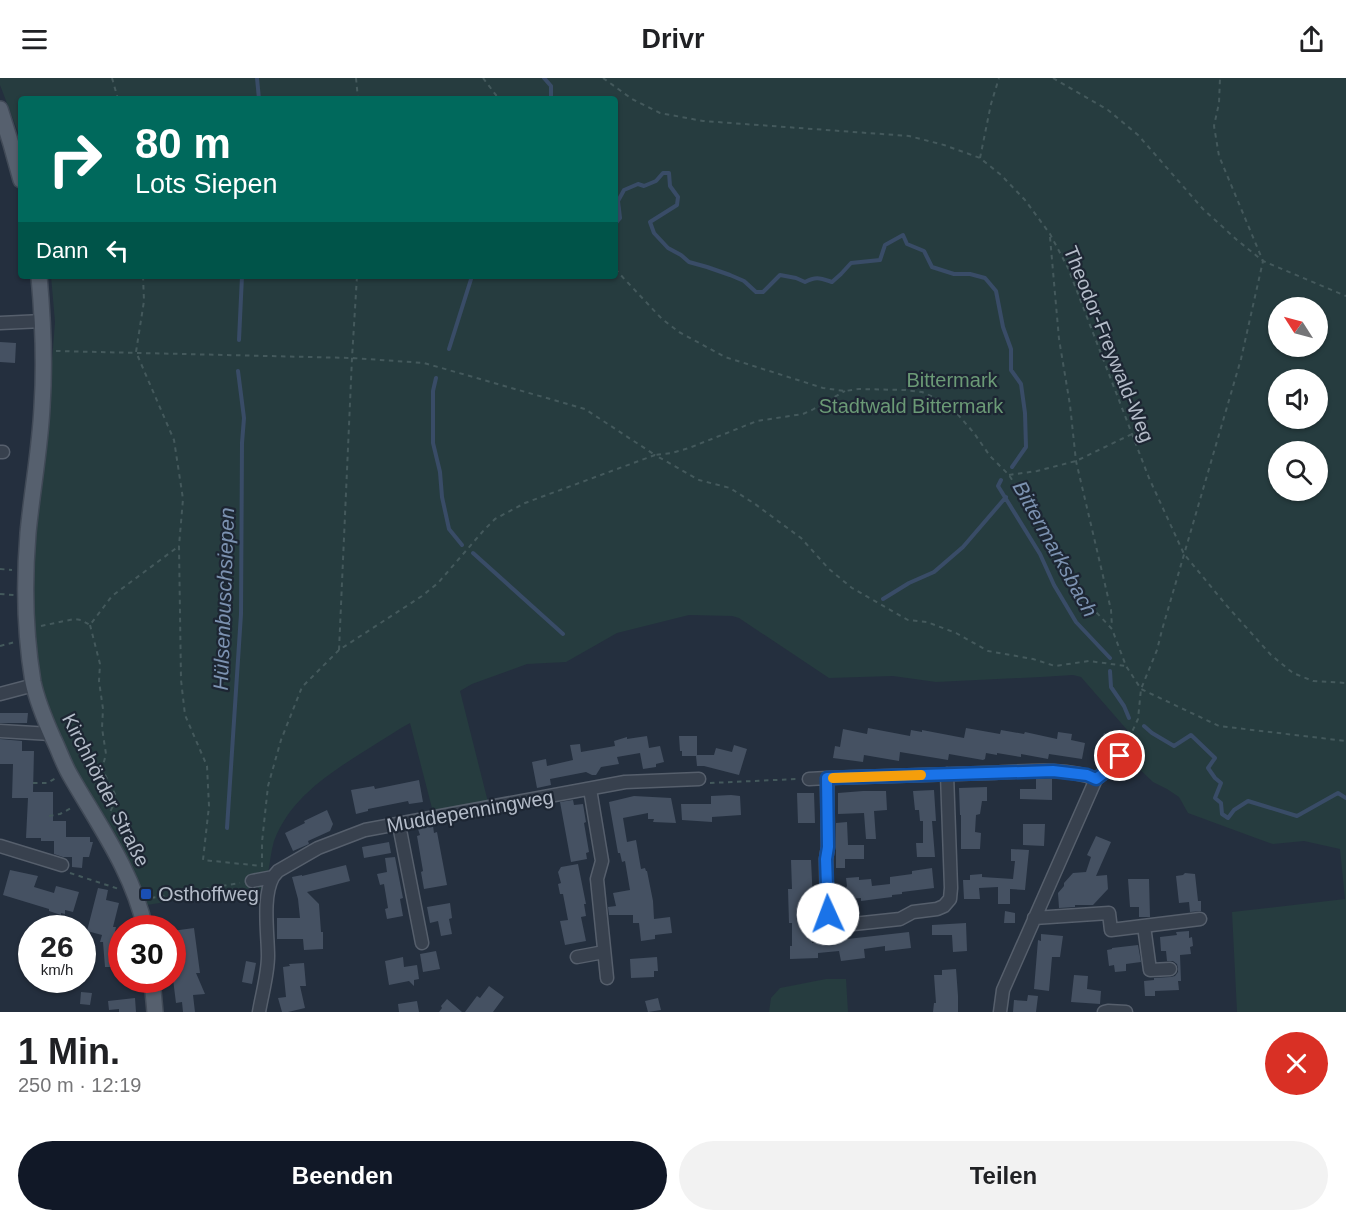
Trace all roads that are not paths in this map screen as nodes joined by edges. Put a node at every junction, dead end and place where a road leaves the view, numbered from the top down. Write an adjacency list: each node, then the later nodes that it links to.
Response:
1 (0, 109): 2 (main road)
2 (18, 169)
3 (39, 279): 4 (main road, Kirchhörder Straße)
4 (43, 321): 5 (street); 6 (main road, Kirchhörder Straße)
5 (0, 323)
6 (34, 685): 7 (street); 9 (main road, Kirchhörder Straße)
7 (0, 694)
8 (0, 731): 9 (street)
9 (51, 734): 22 (main road, Kirchhörder Straße)
10 (1120, 756): 15 (street)
11 (947, 774): 12 (street); 12 (street); 15 (street)
12 (827, 778): 14 (street)
13 (699, 779): 16 (street, Muddepenningweg)
14 (809, 779)
15 (1096, 779): 23 (street)
16 (590, 789): 17 (street, Muddepenningweg); 27 (street)
17 (399, 825): 20 (street, Muddepenningweg); 26 (street)
18 (0, 846): 19 (street)
19 (62, 865)
20 (273, 876): 21 (street, Muddepenningweg); 33 (street)
21 (252, 881)
22 (142, 915)
23 (1034, 918): 25 (street); 34 (street)
24 (1200, 919): 25 (street)
25 (1144, 926): 29 (street)
26 (422, 942)
27 (604, 952): 28 (street); 30 (street)
28 (577, 957)
29 (1170, 969)
30 (607, 978)
31 (153, 993): 32 (main road)
32 (155, 1012)
33 (259, 1012)
34 (1000, 1012)
35 (1104, 1012): 36 (street)
36 (1126, 1012)

